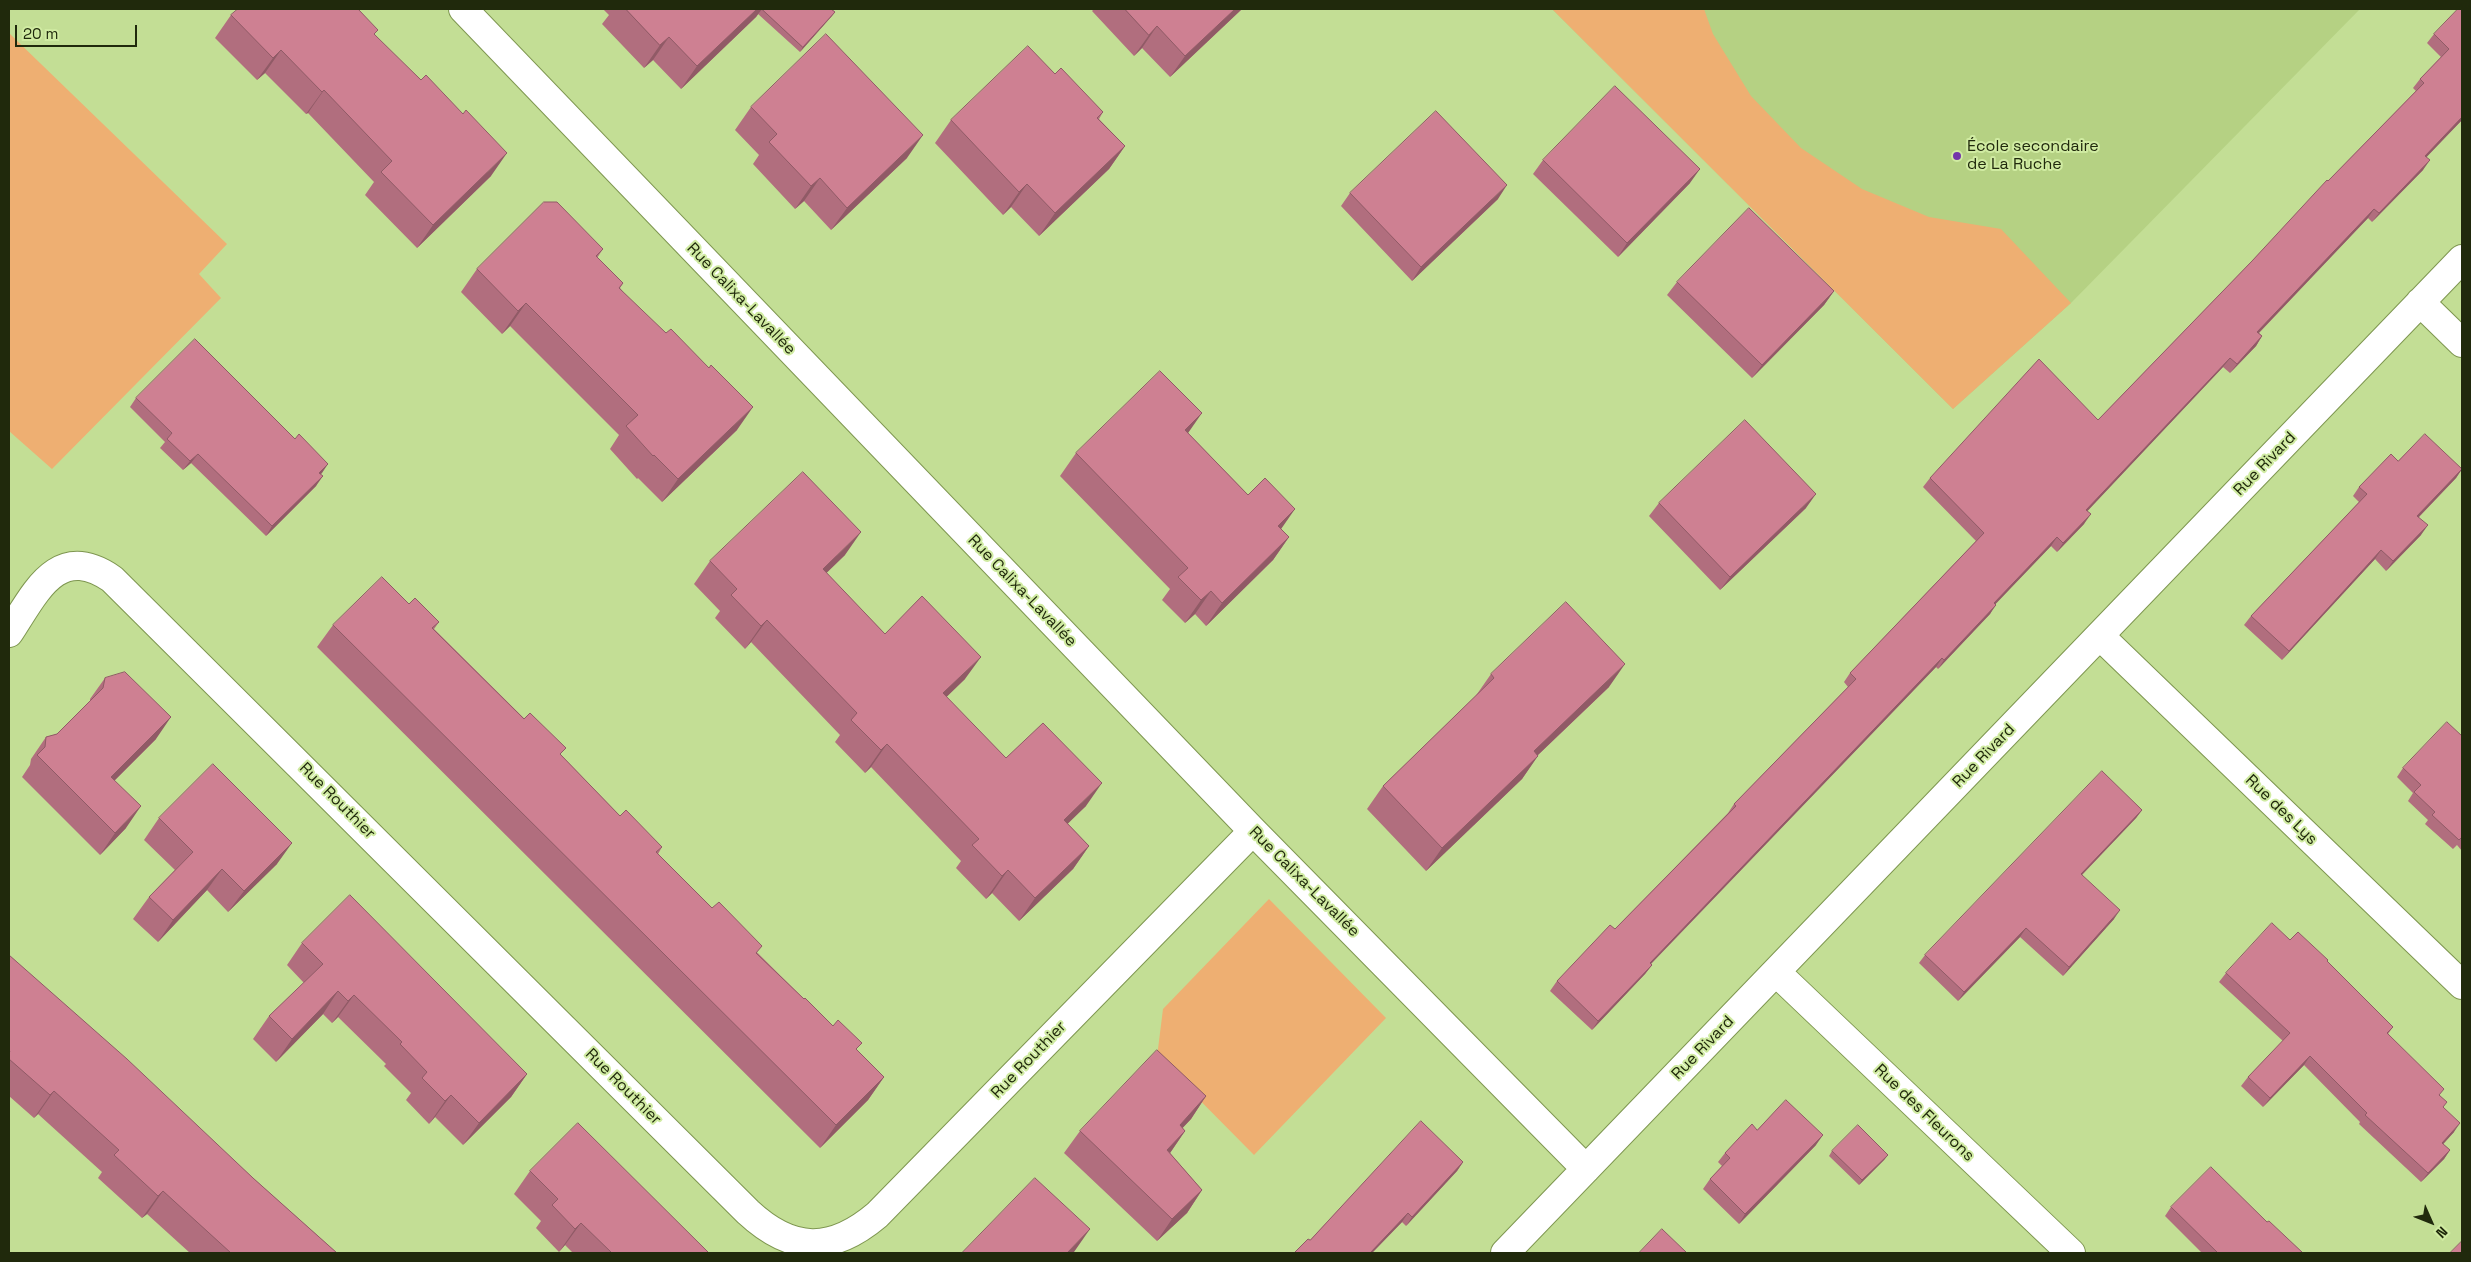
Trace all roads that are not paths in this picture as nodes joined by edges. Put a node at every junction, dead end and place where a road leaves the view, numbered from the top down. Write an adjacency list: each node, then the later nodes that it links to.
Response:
1 (463, 9): 7 (street, Rue Calixa-Lavallée)
2 (2462, 259): 3 (street, Rue Rivard)
3 (2420, 302): 4 (street); 6 (street, Rue Rivard)
4 (2462, 343)
5 (9, 633): 7 (street, Rue Routhier)
6 (2100, 636): 8 (street, Rue Rivard); 9 (street, Rue des Lys)
7 (1253, 831): 10 (street, Rue Calixa-Lavallée)
8 (1776, 973): 10 (street, Rue Rivard); 12 (street, Rue des Fleurons)
9 (2462, 985)
10 (1586, 1169): 11 (street, Rue Rivard)
11 (1506, 1253)
12 (2071, 1253)

